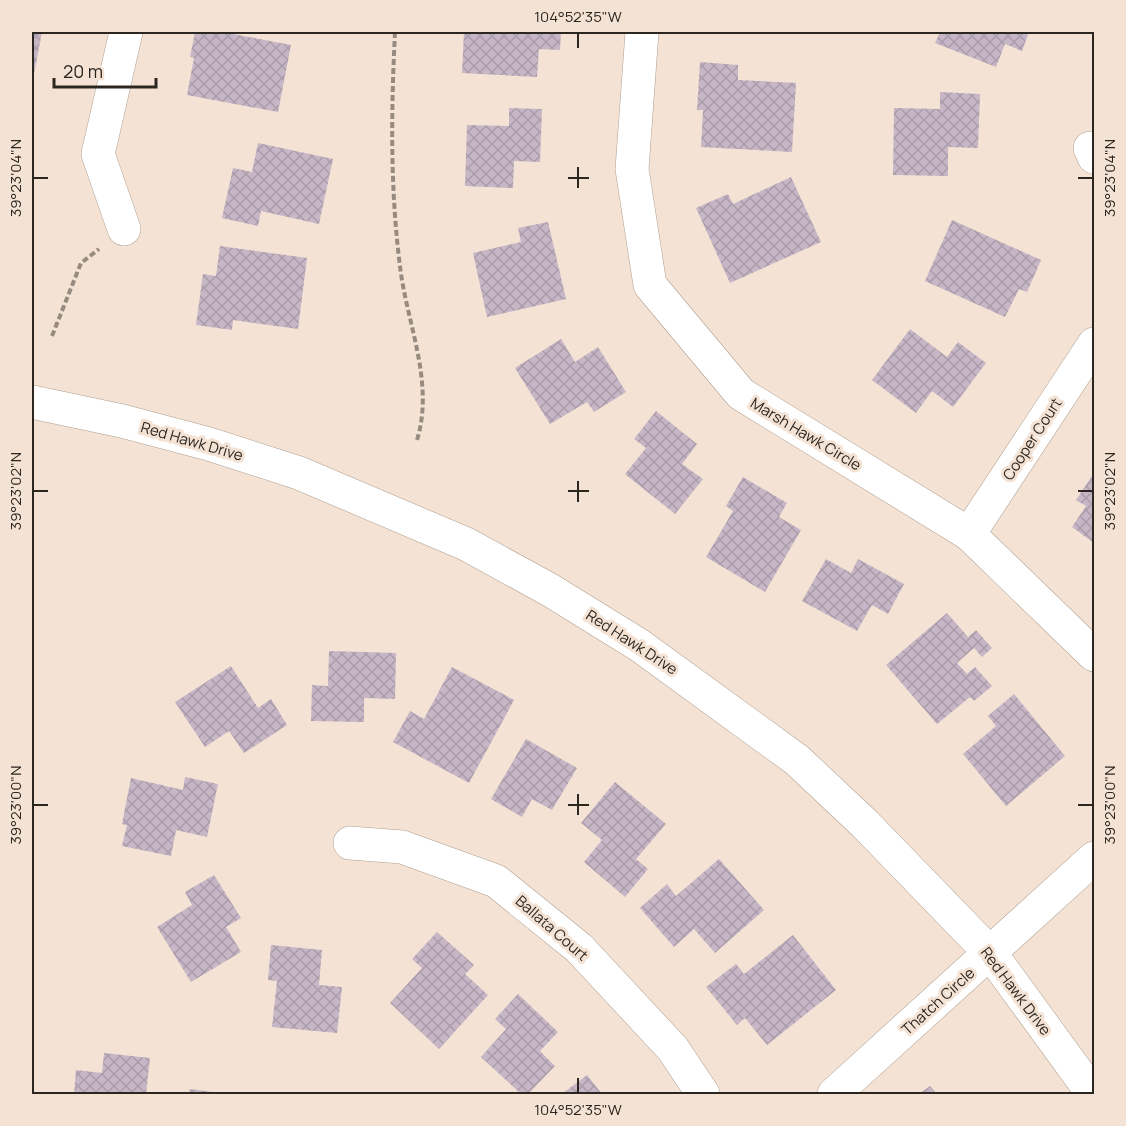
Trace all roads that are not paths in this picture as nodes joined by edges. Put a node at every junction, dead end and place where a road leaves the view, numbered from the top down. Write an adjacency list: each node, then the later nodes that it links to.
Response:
1 (126, 32): 3 (street)
2 (642, 32): 6 (street, Marsh Hawk Circle)
3 (124, 230)
4 (1095, 344): 6 (street, Cooper Court)
5 (32, 402): 10 (street, Red Hawk Drive)
6 (969, 534): 7 (street, Marsh Hawk Circle)
7 (1095, 655)
8 (350, 843): 11 (street, Ballata Court)
9 (1095, 858): 10 (street, Thatch Circle)
10 (991, 954): 12 (street, Thatch Circle); 13 (street, Red Hawk Drive)
11 (703, 1095)
12 (834, 1095)
13 (1093, 1095)

